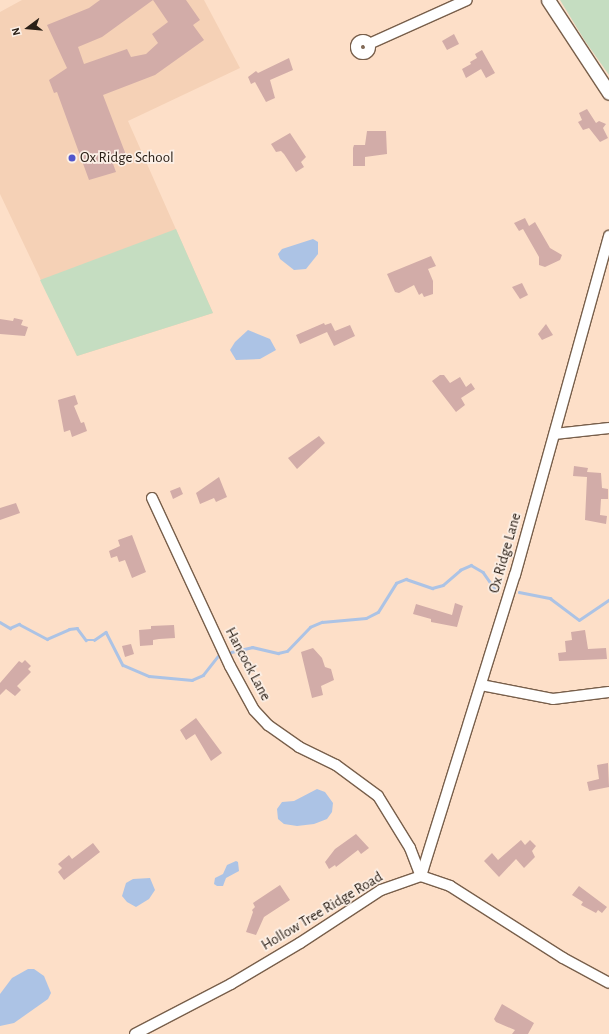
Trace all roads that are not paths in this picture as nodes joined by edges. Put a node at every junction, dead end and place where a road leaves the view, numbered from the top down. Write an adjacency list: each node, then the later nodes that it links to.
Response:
1 (467, 0): 3 (street)
2 (548, 0): 4 (main road)
3 (369, 44)
4 (609, 93)
5 (609, 236): 7 (street, Ox Ridge Lane)
6 (609, 428): 7 (street)
7 (555, 434): 9 (street, Ox Ridge Lane)
8 (152, 498): 11 (street, Hancock Lane)
9 (481, 685): 10 (street); 11 (street, Ox Ridge Lane)
10 (609, 692)
11 (421, 876): 12 (street); 13 (street, Hollow Tree Ridge Road)
12 (609, 983)
13 (135, 1034)

